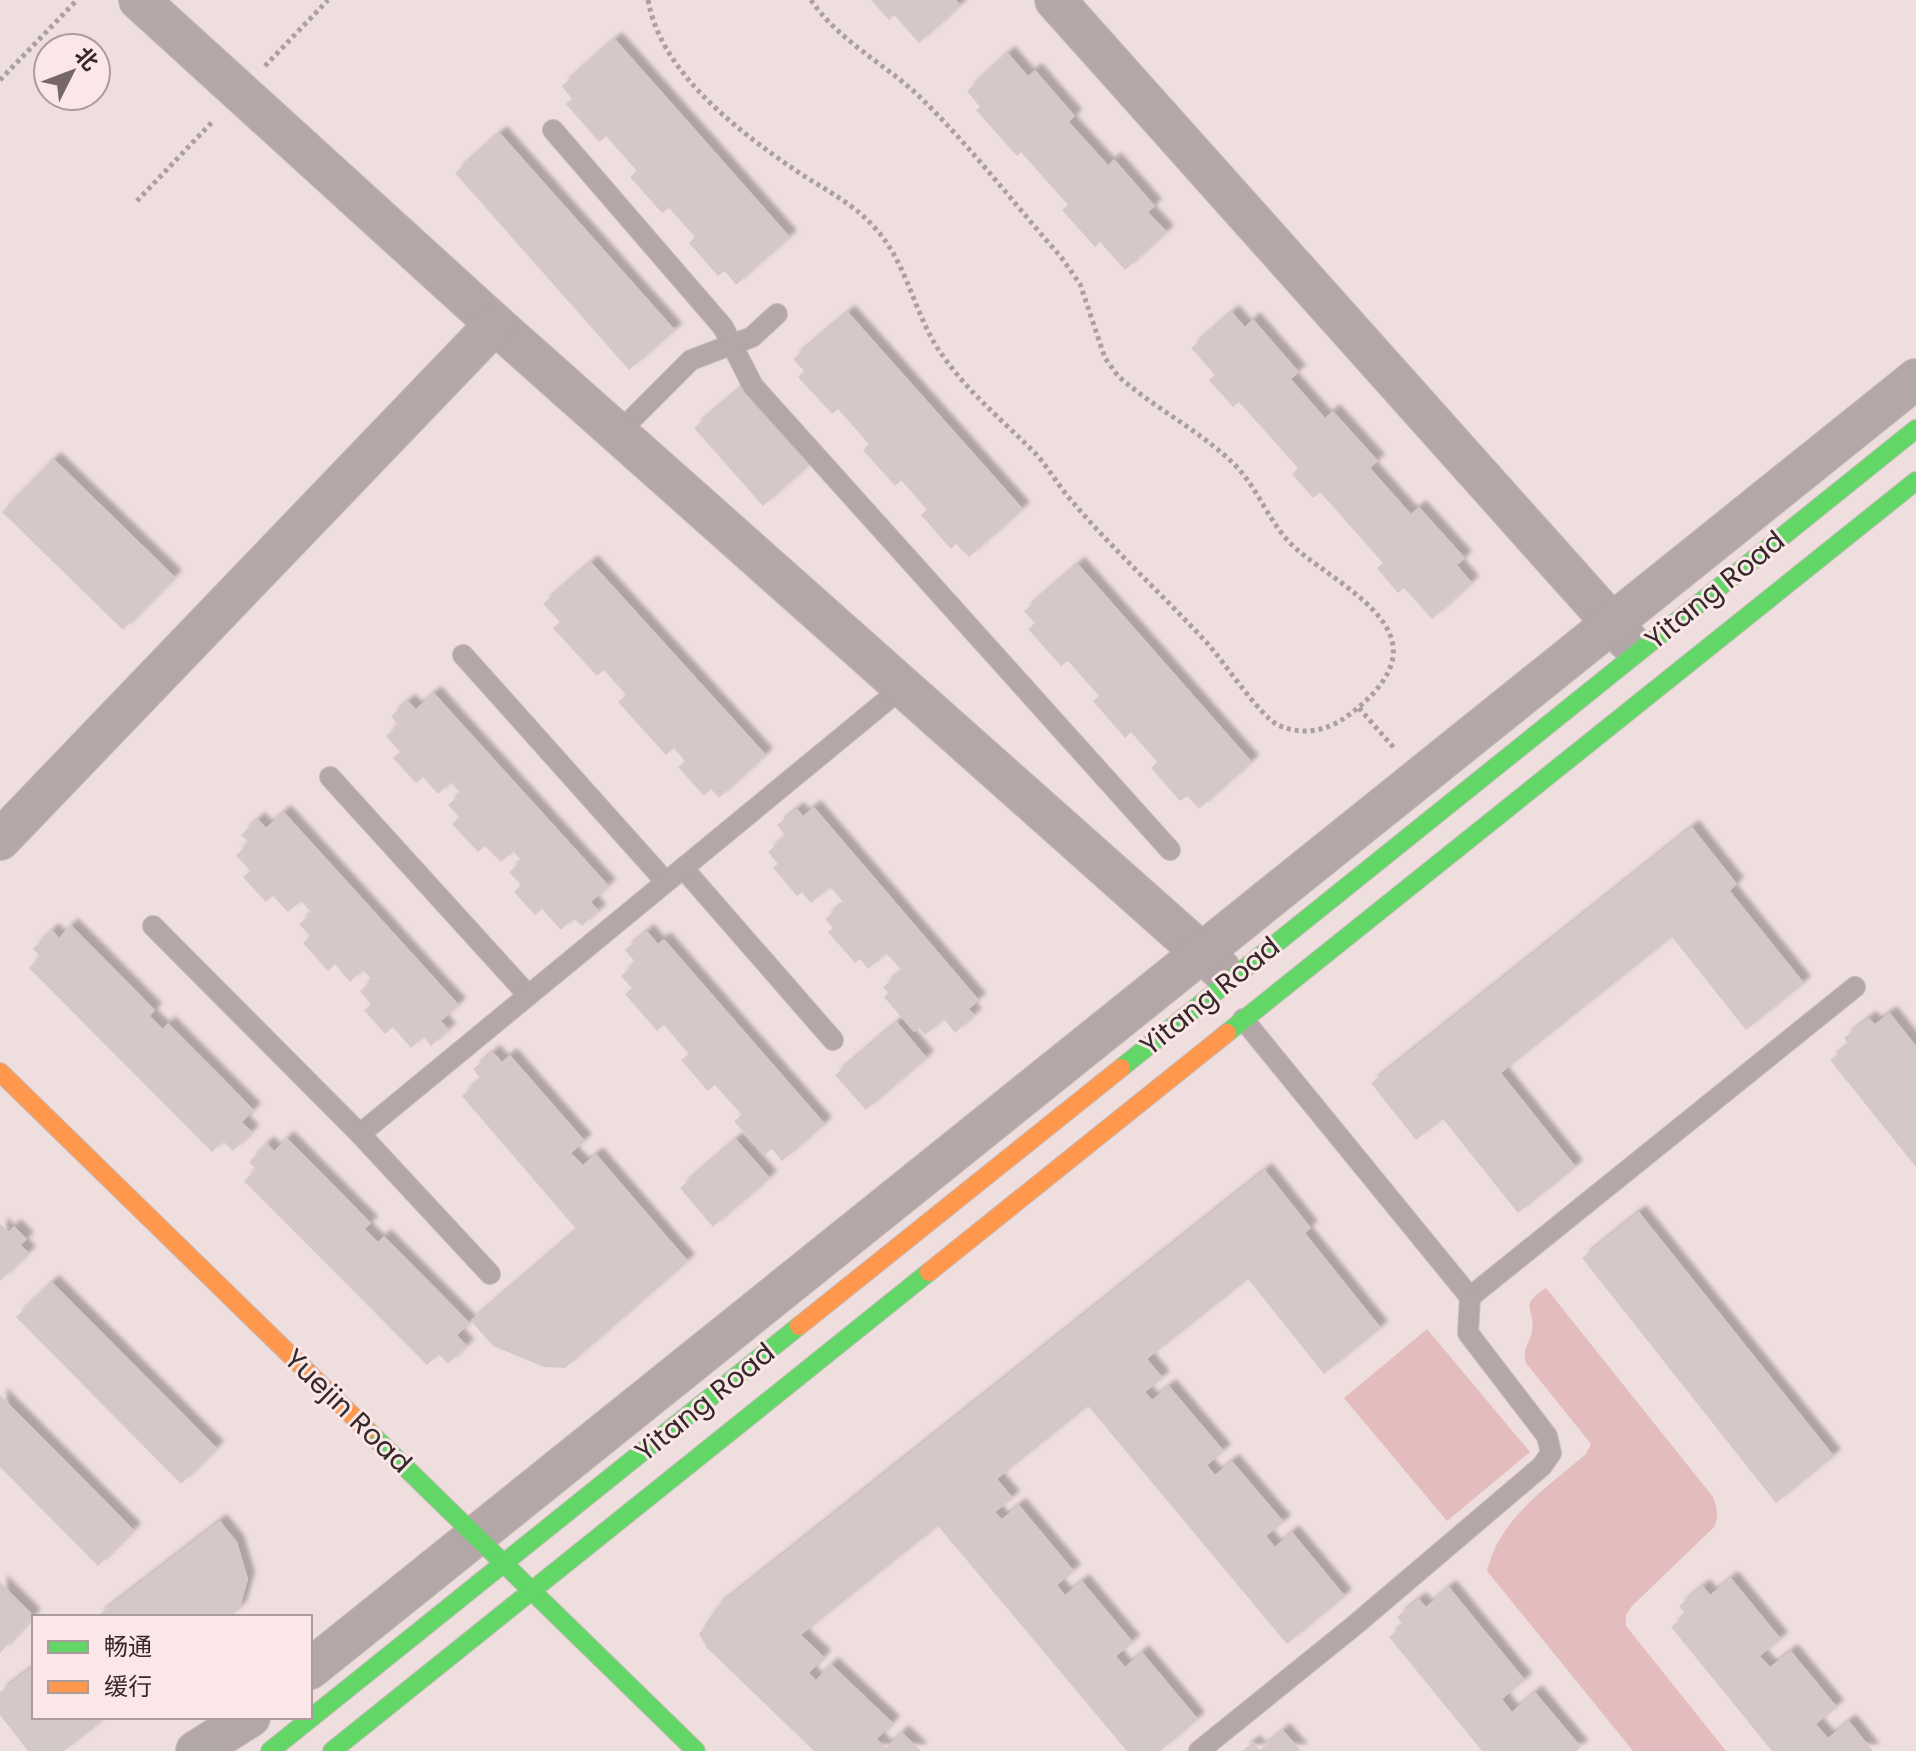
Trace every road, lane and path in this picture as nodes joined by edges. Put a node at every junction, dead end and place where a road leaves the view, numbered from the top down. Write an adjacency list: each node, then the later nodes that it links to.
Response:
1 (77, 0): 6 (path)
2 (139, 0): 9 (street)
3 (648, 0): 19 (path)
4 (811, 0): 19 (path)
5 (1055, 0): 15 (street)
6 (0, 80)
7 (553, 130): 10 (lane)
8 (777, 314): 10 (lane)
9 (495, 324): 13 (street); 22 (street)
10 (732, 346): 13 (lane); 23 (lane)
11 (1916, 379): 15 (street)
12 (1916, 429): 16 (main road, Yitang Road)
13 (618, 433): 18 (street)
14 (1916, 481): 31 (main road, Yitang Road)
15 (1611, 622): 16 (street); 20 (street)
16 (1637, 652): 28 (main road, Yitang Road)
17 (463, 655): 25 (lane)
18 (903, 687): 24 (lane); 27 (street)
19 (1359, 708): 20 (path)
20 (1418, 776): 27 (street)
21 (330, 777): 30 (lane)
22 (0, 840)
23 (1170, 850)
24 (683, 868): 25 (lane); 32 (lane)
25 (666, 882): 30 (lane)
26 (153, 926): 34 (lane)
27 (1200, 952): 28 (street); 37 (street)
28 (1231, 979): 38 (main road, Yitang Road)
29 (1855, 987): 36 (lane)
30 (528, 995): 34 (lane)
31 (1243, 1019): 36 (lane); 39 (main road, Yitang Road)
32 (833, 1040)
33 (0, 1072): 37 (main road, Yuejin Road)
34 (360, 1134): 35 (lane)
35 (490, 1274)
36 (1470, 1297): 48 (lane)
37 (476, 1536): 38 (main road, Yuejin Road); 40 (street)
38 (504, 1563): 39 (main road, Yuejin Road); 41 (main road, Yitang Road)
39 (531, 1591): 46 (main road, Yitang Road); 47 (main road, Yuejin Road)
40 (312, 1667)
41 (312, 1717)
42 (247, 1719): 44 (street)
43 (310, 1719): 45 (main road, Yitang Road)
44 (196, 1751)
45 (270, 1751)
46 (332, 1751)
47 (696, 1751)
48 (1199, 1751)

